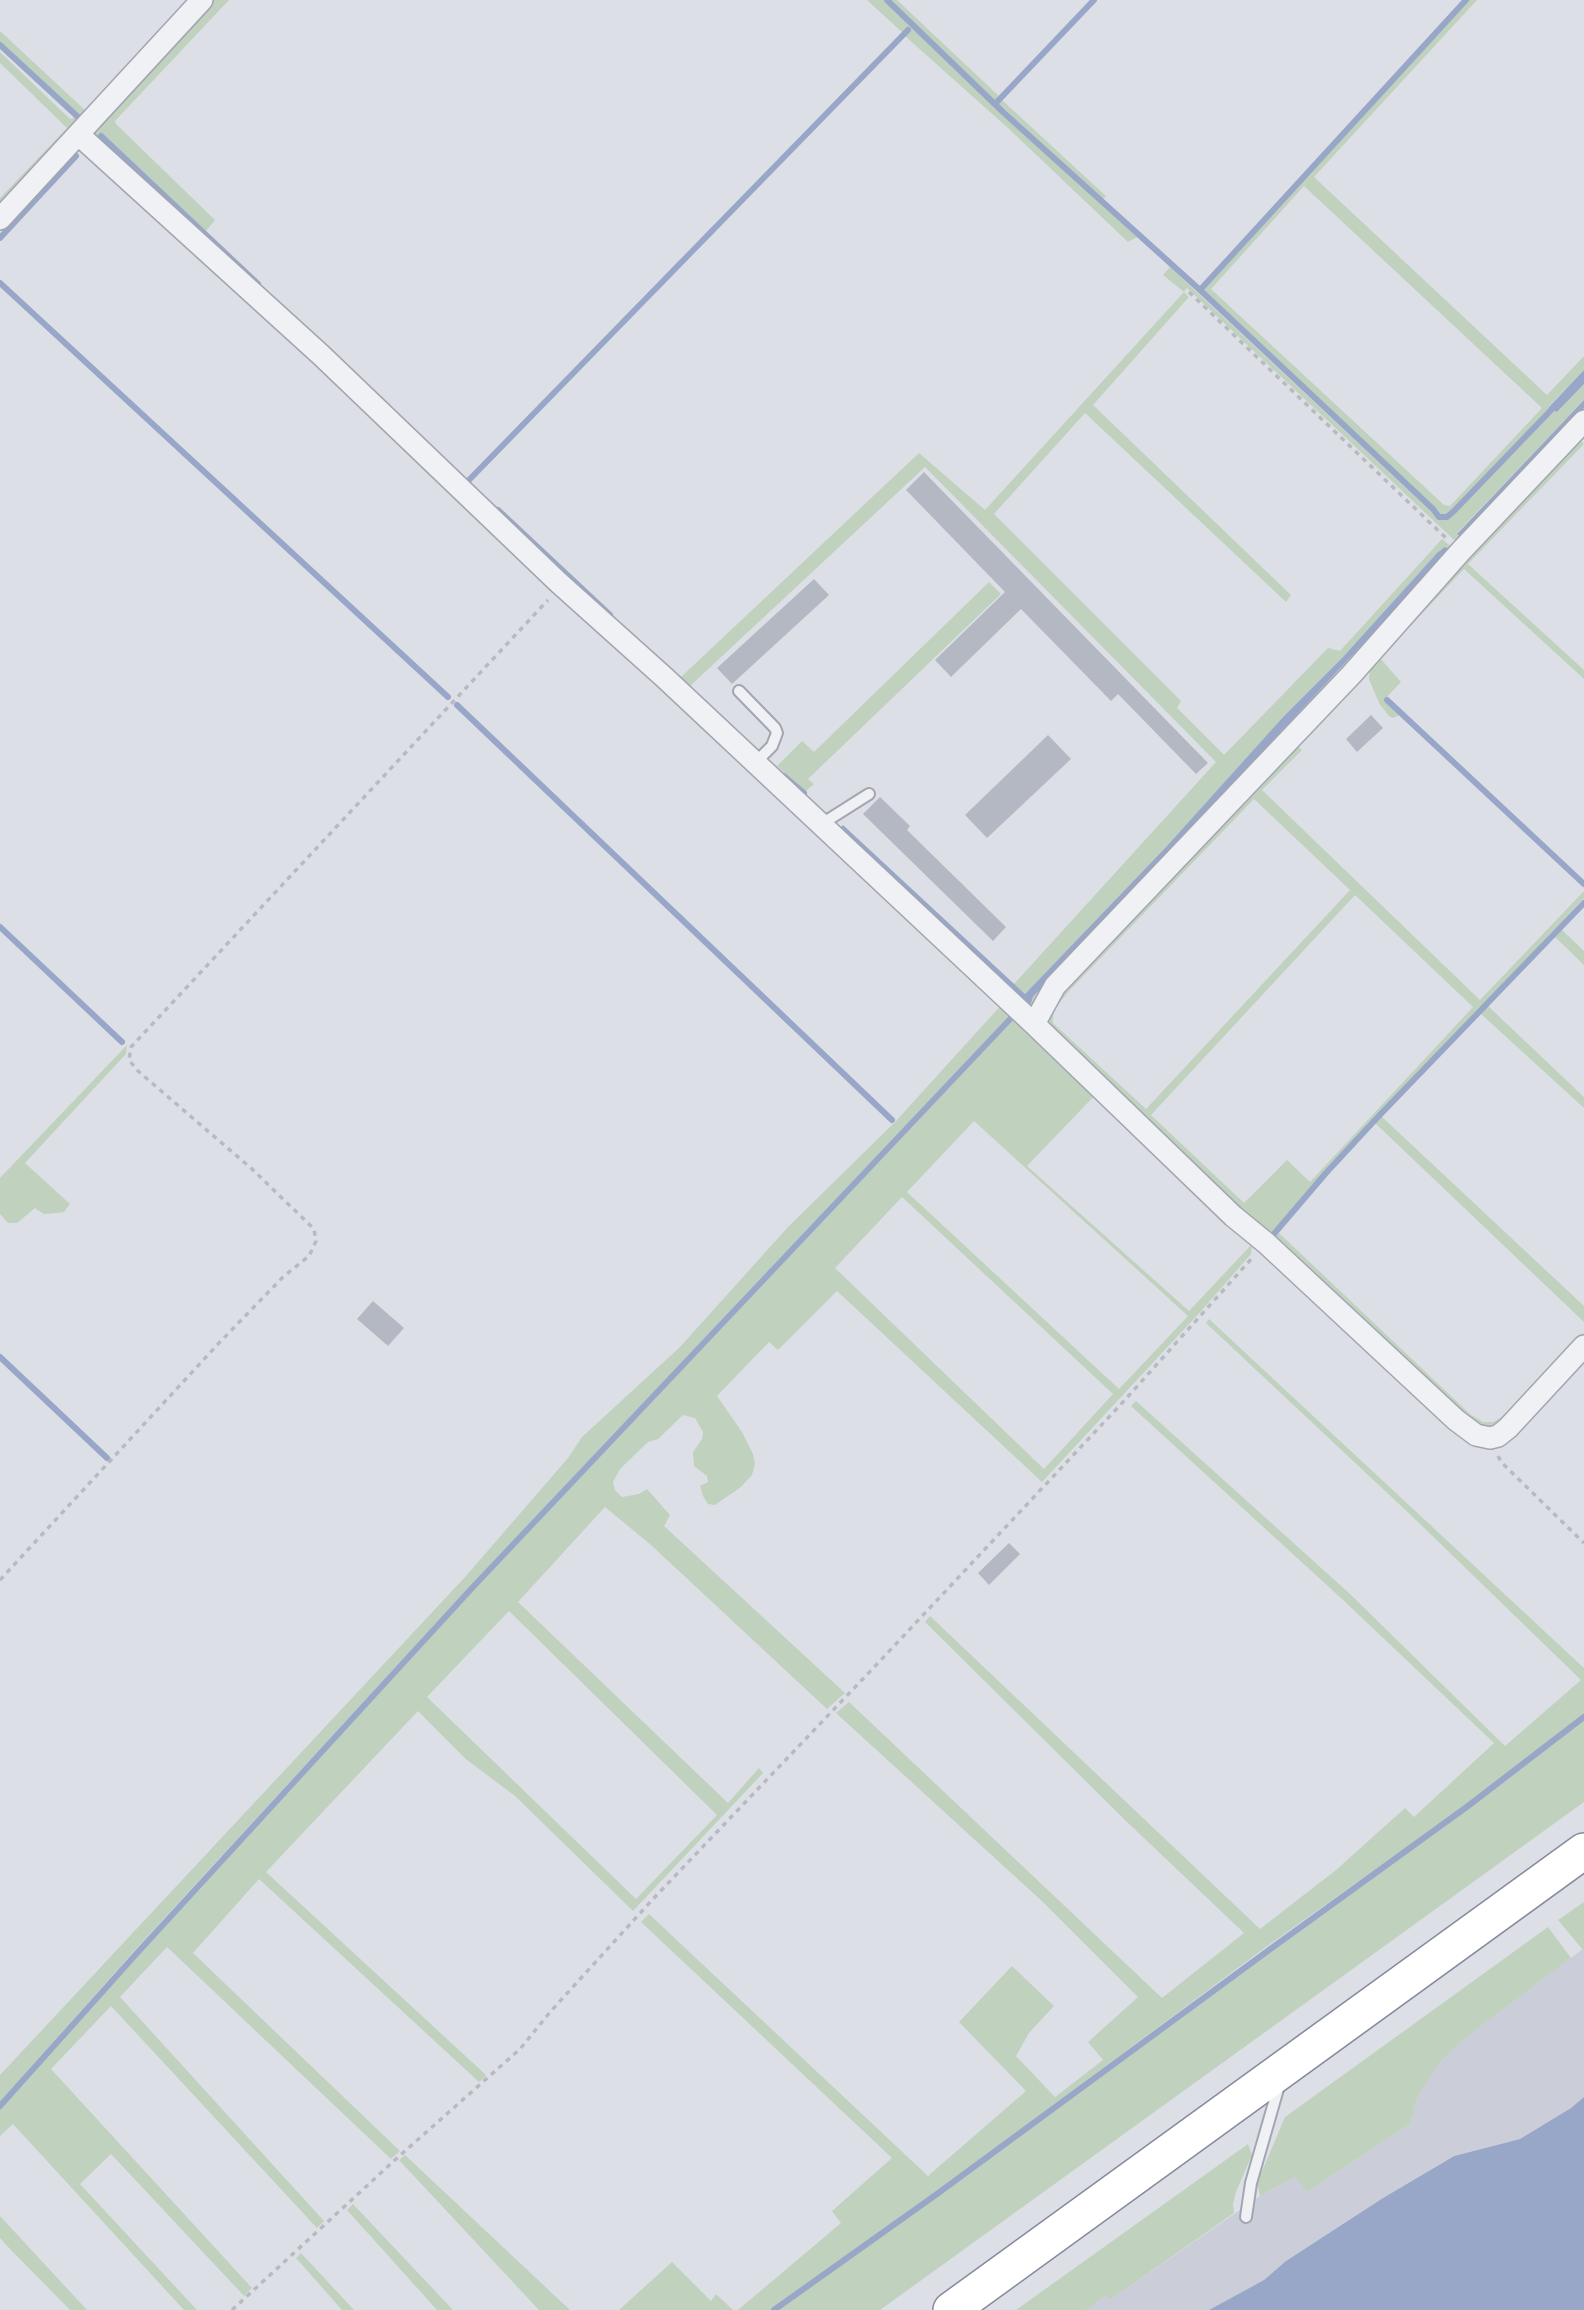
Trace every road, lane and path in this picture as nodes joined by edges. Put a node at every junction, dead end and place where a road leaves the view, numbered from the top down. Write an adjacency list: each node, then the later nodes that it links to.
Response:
1 (202, 0): 2 (street)
2 (79, 135): 3 (street); 7 (street)
3 (0, 219)
4 (1189, 292): 6 (path)
5 (1584, 421): 6 (street)
6 (1461, 551): 12 (street)
7 (558, 582): 9 (street); 17 (path)
8 (739, 691): 9 (lane)
9 (754, 764): 11 (street)
10 (869, 794): 11 (lane)
11 (820, 825): 12 (street)
12 (1034, 1024): 13 (street)
13 (1266, 1243): 15 (street); 21 (path)
14 (1584, 1346): 15 (street)
15 (1490, 1438): 16 (path)
16 (1584, 1544)
17 (0, 1580)
18 (1584, 1851): 19 (highway)
19 (1284, 2069): 20 (lane); 22 (highway)
20 (1247, 2217)
21 (232, 2310)
22 (951, 2310)

